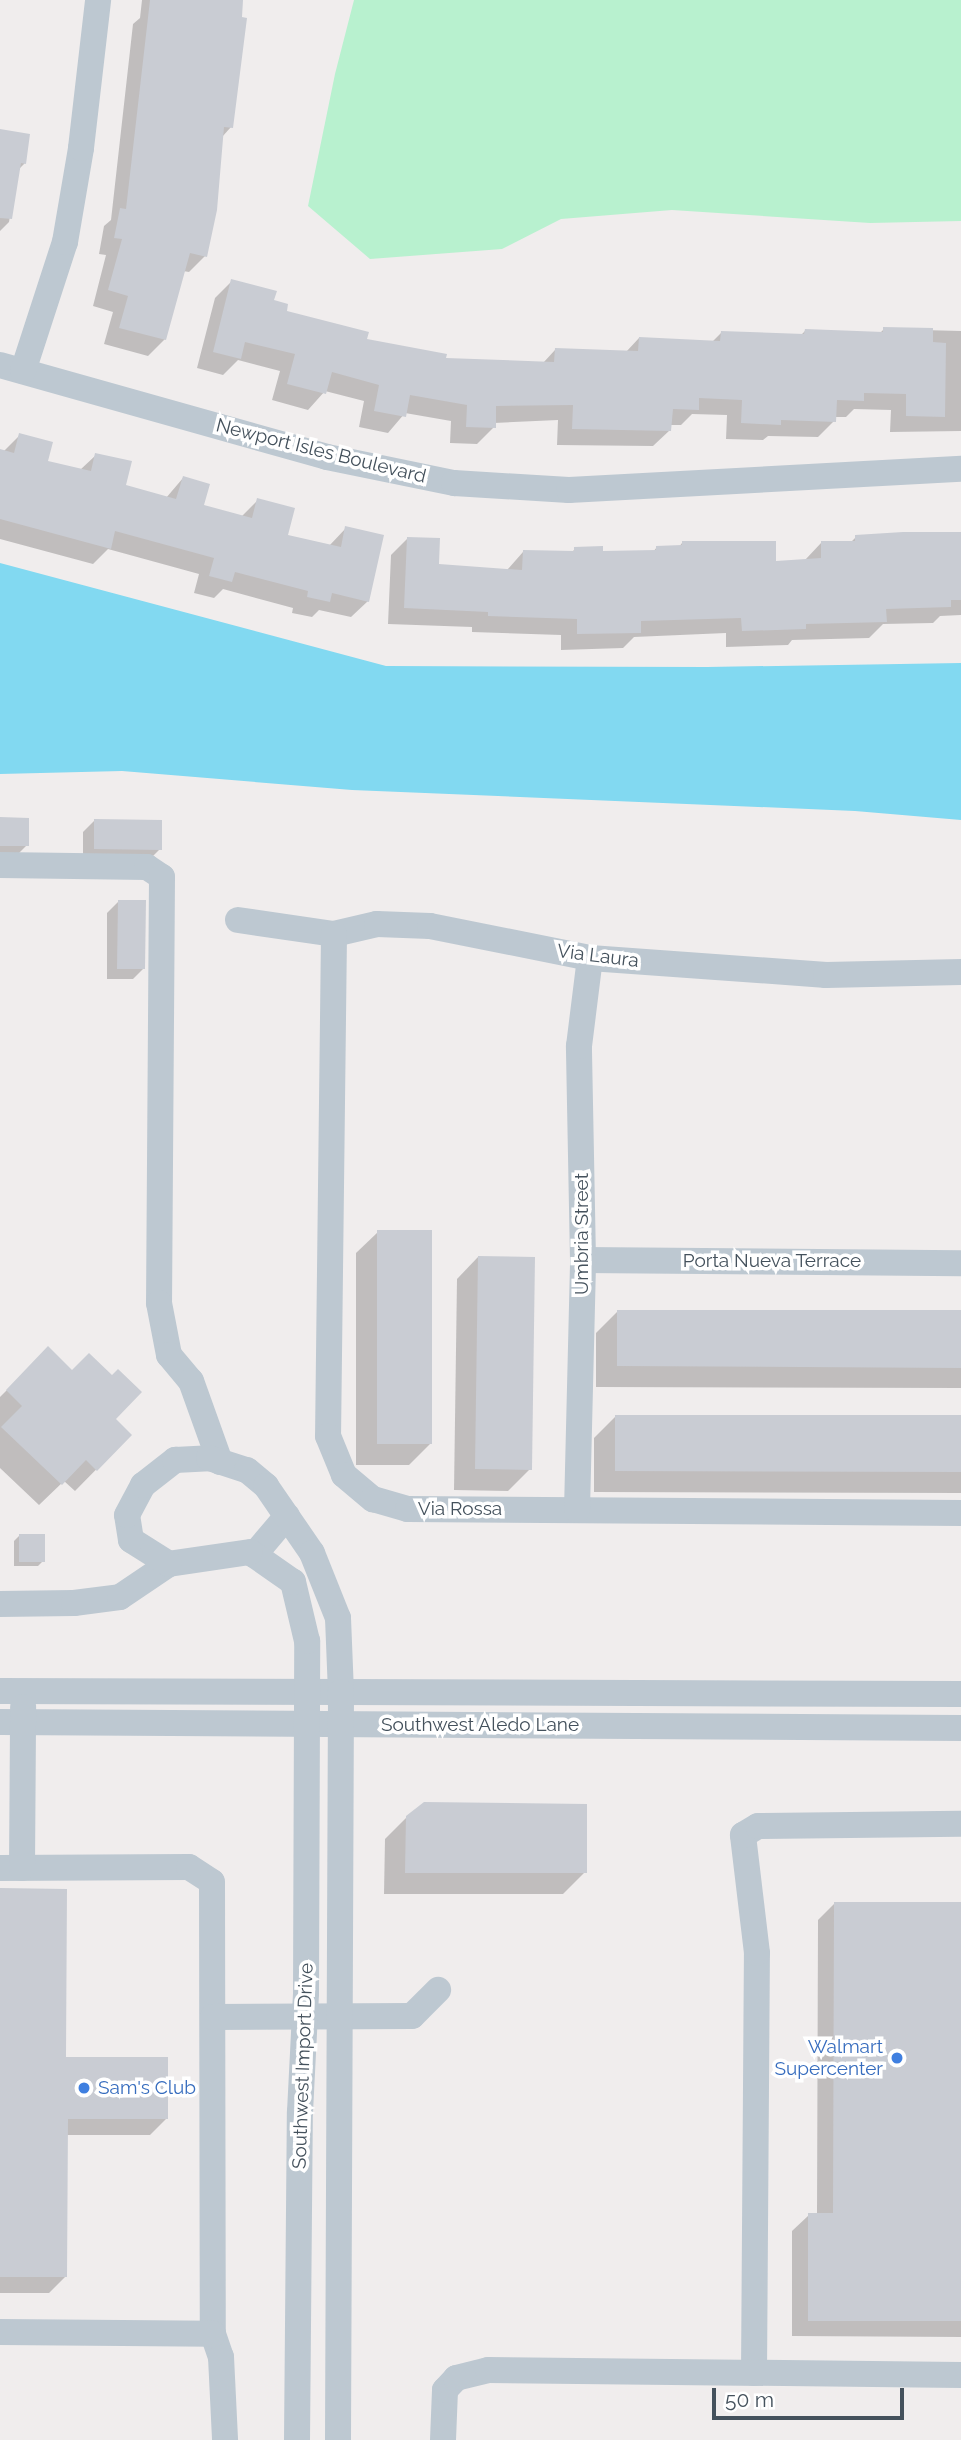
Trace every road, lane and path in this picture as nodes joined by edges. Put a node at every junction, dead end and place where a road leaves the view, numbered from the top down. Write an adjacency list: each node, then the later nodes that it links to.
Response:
1 (98, 0): 2 (street, Newport Isles Boulevard)
2 (11, 368): 3 (street, Newport Isles Boulevard)
3 (961, 469)
4 (0, 865): 11 (street)
5 (238, 920): 6 (street, Via Laura)
6 (334, 934): 7 (street, Via Laura); 12 (street, Via Rossa)
7 (590, 958): 8 (street, Via Laura); 9 (street, Umbria Street)
8 (961, 972)
9 (583, 1259): 10 (street, Porta Nueva Terrace); 12 (street, Umbria Street)
10 (961, 1263)
11 (220, 1462): 14 (street); 16 (street)
12 (577, 1510): 13 (street, Via Rossa)
13 (961, 1513)
14 (287, 1516): 15 (street); 20 (street, Southwest Import Drive)
15 (254, 1555): 16 (street); 19 (street, Southwest Import Drive)
16 (169, 1564): 17 (street)
17 (0, 1604)
18 (11, 1691): 19 (street, Southwest Aledo Lane); 22 (street)
19 (309, 1692): 20 (street, Southwest Aledo Lane); 23 (street, Southwest Import Drive)
20 (341, 1692): 21 (street, Southwest Aledo Lane); 24 (street, Southwest Import Drive)
21 (961, 1694)
22 (11, 1722): 23 (street, Southwest Aledo Lane); 27 (street)
23 (309, 1725): 24 (street, Southwest Aledo Lane); 31 (street, Southwest Import Drive)
24 (341, 1725): 25 (street, Southwest Aledo Lane); 29 (street, Southwest Import Drive)
25 (961, 1728)
26 (961, 1824): 34 (street)
27 (11, 1868): 30 (street)
28 (438, 1990): 29 (street)
29 (339, 2016): 31 (street); 38 (street, Southwest Import Drive)
30 (214, 2017): 31 (street); 33 (street)
31 (305, 2017): 37 (street, Southwest Import Drive)
32 (0, 2332): 33 (street)
33 (213, 2334): 36 (street)
34 (754, 2373): 35 (street); 39 (street)
35 (961, 2375)
36 (225, 2440)
37 (297, 2440)
38 (338, 2440)
39 (443, 2440)

